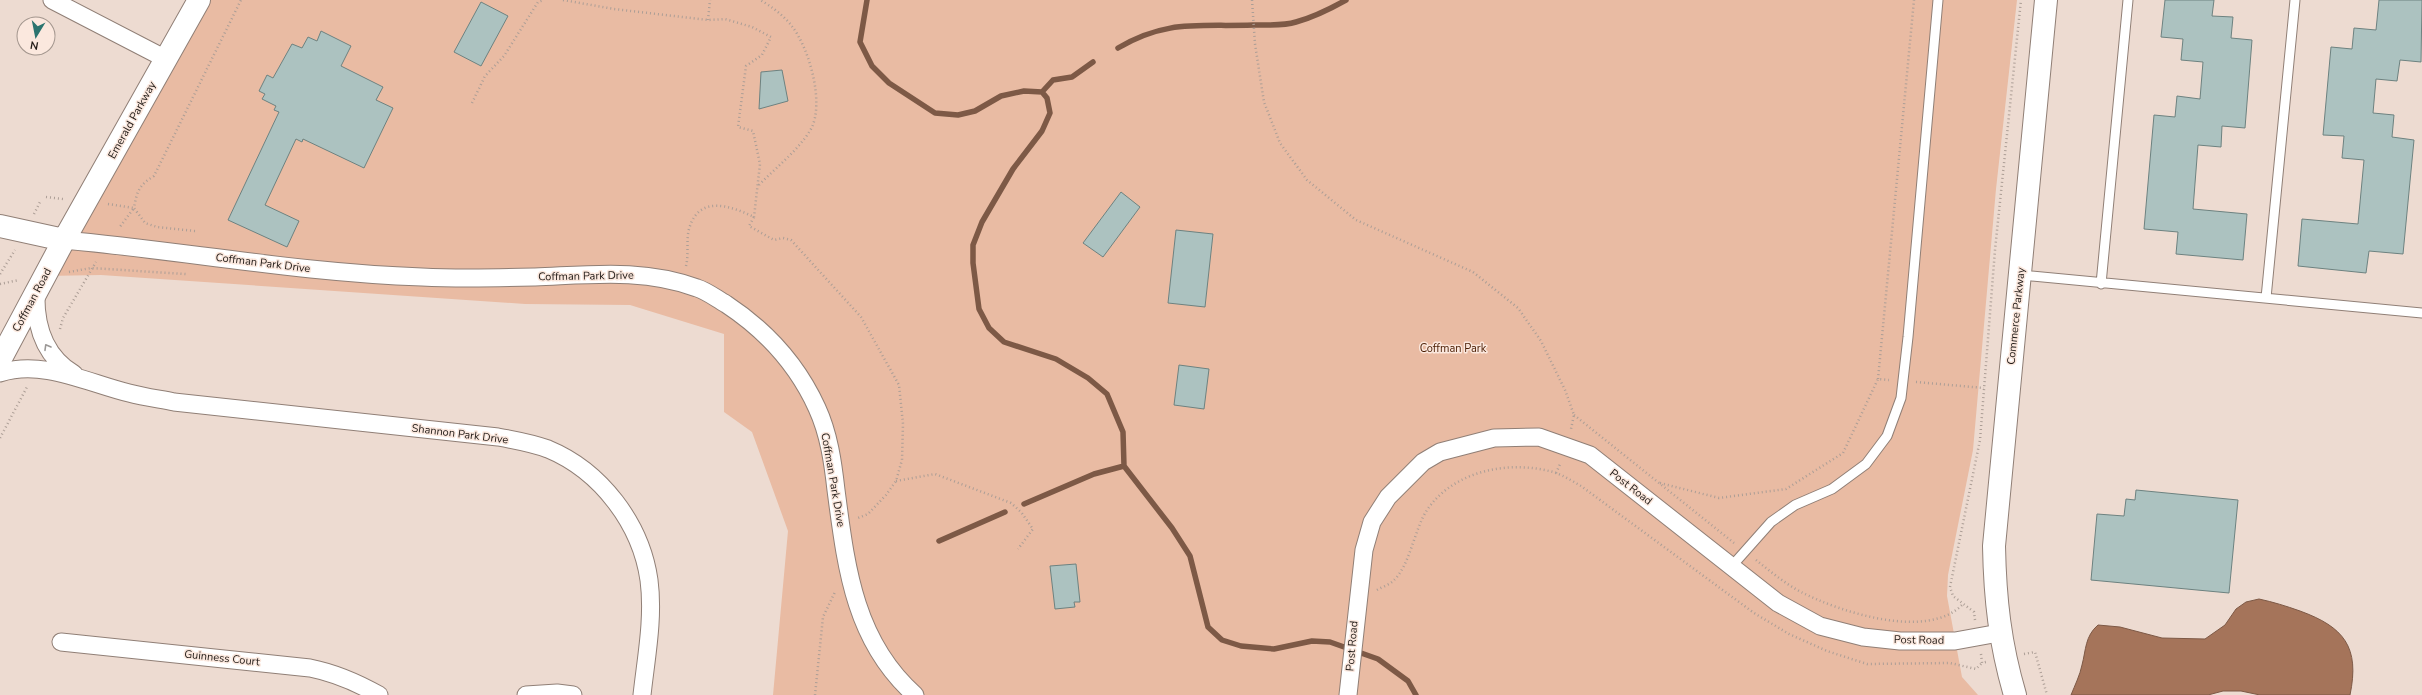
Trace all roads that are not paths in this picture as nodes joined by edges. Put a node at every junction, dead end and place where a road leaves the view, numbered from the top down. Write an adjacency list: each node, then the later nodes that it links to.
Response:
1 (52, 0): 7 (street)
2 (199, 0): 7 (street, Emerald Parkway)
3 (1938, 0): 19 (lane)
4 (2046, 0): 11 (street, Commerce Parkway)
5 (2128, 0): 12 (lane)
6 (2294, 0): 14 (lane)
7 (166, 59): 10 (street, Emerald Parkway)
8 (0, 226): 10 (street)
9 (0, 238): 10 (street)
10 (64, 240): 13 (street, Coffman Road); 26 (street, Coffman Park Drive)
11 (2021, 276): 12 (lane); 20 (street, Commerce Parkway)
12 (2101, 284): 14 (lane)
13 (36, 293): 16 (street, Coffman Road); 18 (street, Shannon Park Drive, one-way to 13)
14 (2266, 298): 15 (lane)
15 (2422, 313)
16 (0, 360)
17 (0, 373): 18 (street, Shannon Park Drive)
18 (86, 381): 25 (street, Shannon Park Drive)
19 (1731, 566): 20 (street, Post Road); 27 (street, Post Road)
20 (1999, 633): 28 (street)
21 (61, 642): 22 (street, Guinness Court)
22 (379, 695)
23 (526, 695): 24 (street)
24 (573, 695)
25 (642, 695)
26 (915, 695)
27 (1348, 695)
28 (2015, 695)

